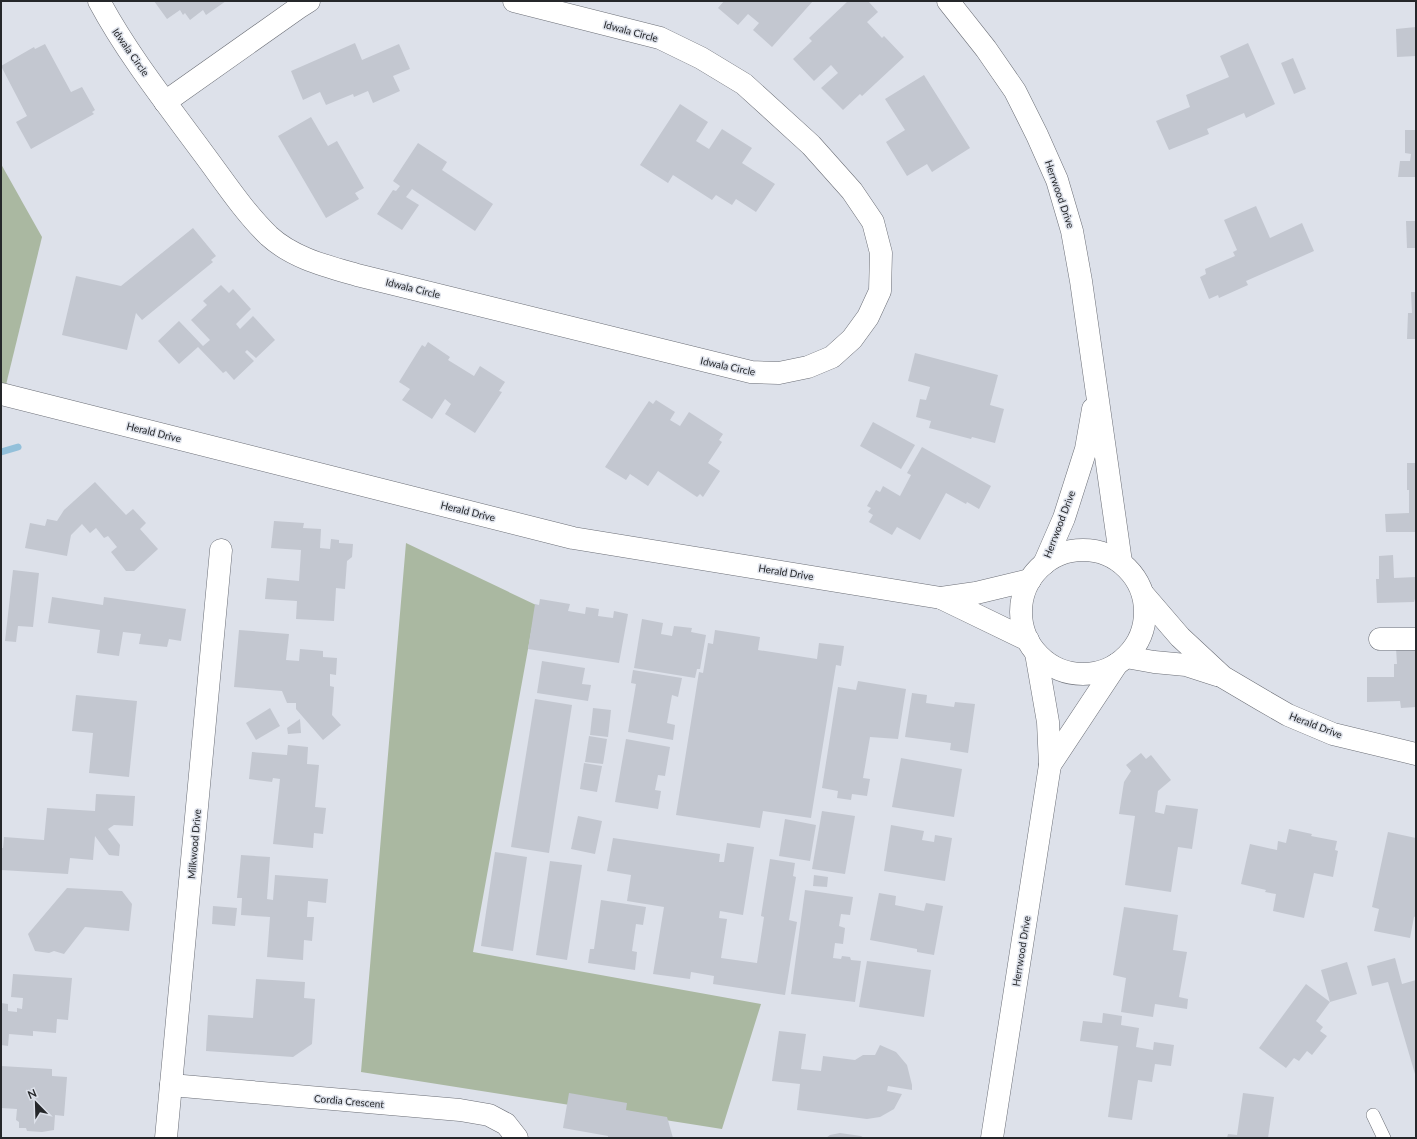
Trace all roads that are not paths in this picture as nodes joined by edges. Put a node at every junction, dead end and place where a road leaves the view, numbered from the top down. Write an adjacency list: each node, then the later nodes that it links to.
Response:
1 (99, 1): 5 (street, Idwala Circle)
2 (309, 1): 5 (street)
3 (514, 1): 5 (street, Idwala Circle)
4 (948, 1): 6 (street, Herrwood Drive)
5 (165, 102)
6 (1096, 391): 9 (street, Herrwood Drive); 10 (street, Herrwood Drive)
7 (1, 394): 12 (street, Herald Drive)
8 (221, 550): 20 (street, Milkwood Drive)
9 (1121, 562): 10 (street); 11 (street)
10 (1037, 572): 12 (street, Herald Drive); 15 (street)
11 (1143, 594): 16 (street); 17 (street, Herald Drive)
12 (941, 598): 15 (street, Herald Drive)
13 (1380, 639): 14 (street)
14 (1416, 639)
15 (1032, 647): 16 (street); 19 (street, Herrwood Drive)
16 (1121, 661): 17 (street, Herald Drive); 19 (street, Herrwood Drive)
17 (1224, 677): 18 (street, Herald Drive)
18 (1416, 754)
19 (1050, 765): 24 (street, Herrwood Drive)
20 (171, 1085): 22 (street, Milkwood Drive); 23 (street, Cordia Crescent)
21 (1373, 1115): 25 (lane)
22 (166, 1138)
23 (517, 1138)
24 (992, 1138)
25 (1384, 1138)

